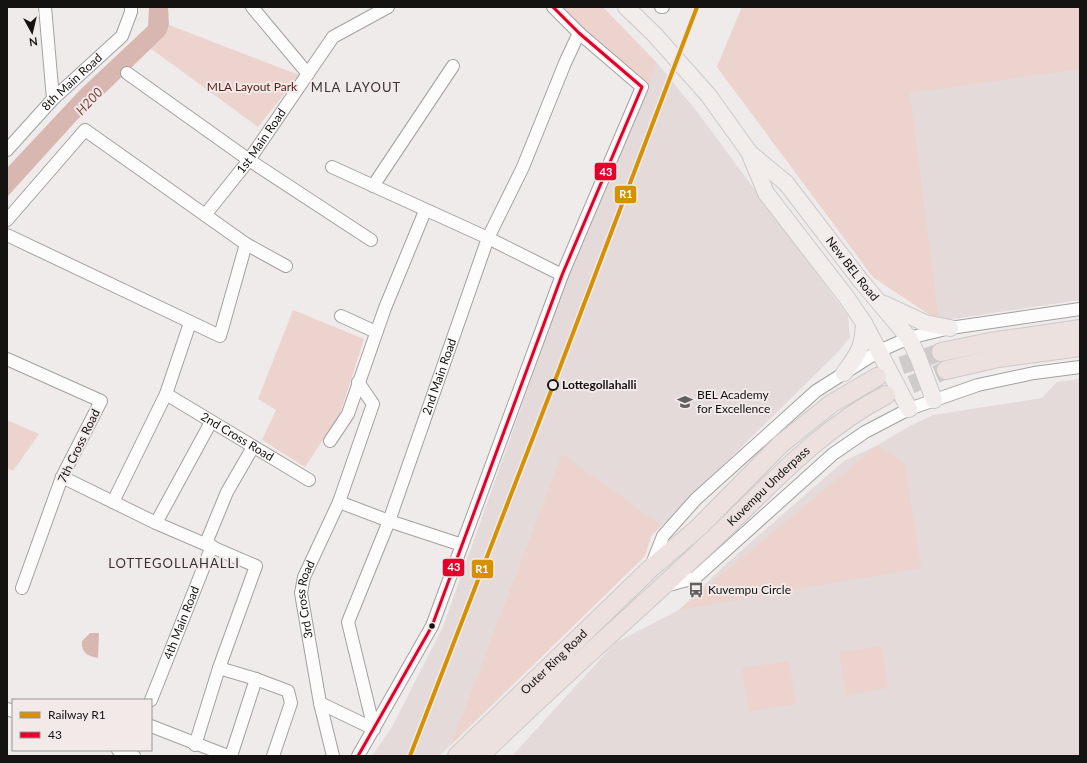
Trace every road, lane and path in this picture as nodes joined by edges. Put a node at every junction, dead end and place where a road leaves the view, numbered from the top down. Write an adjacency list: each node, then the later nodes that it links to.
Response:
1 (45, 7): 11 (street)
2 (252, 7): 10 (street)
3 (388, 7): 10 (street, 1st Main Road)
4 (553, 7): 7 (street)
5 (626, 7): 13 (main road, New BEL Road)
6 (131, 9): 11 (street, 8th Main Road)
7 (579, 33): 21 (street, 2nd Main Road); 25 (street)
8 (453, 66): 16 (street)
9 (128, 73): 14 (street)
10 (308, 74): 14 (street, 1st Main Road)
11 (53, 99): 12 (street, 8th Main Road)
12 (7, 150)
13 (749, 152): 26 (main road, New BEL Road); 30 (main road, New BEL Road)
14 (249, 160): 18 (street, 1st Main Road); 22 (street)
15 (332, 167): 16 (street)
16 (373, 186): 17 (street)
17 (425, 210): 21 (street); 33 (street)
18 (205, 215): 19 (street); 23 (street)
19 (7, 220)
20 (7, 235): 29 (street)
21 (488, 238): 25 (street); 55 (street, 2nd Main Road)
22 (371, 240)
23 (246, 244): 24 (street); 29 (street)
24 (286, 266)
25 (562, 275): 58 (street)
26 (880, 302): 31 (main road); 34 (main road, New BEL Road)
27 (1080, 309): 31 (street)
28 (341, 316): 33 (street)
29 (190, 323): 44 (street)
30 (864, 323): 36 (main road, New BEL Road); 41 (main road)
31 (950, 328): 34 (street)
32 (1080, 330): 37 (highway)
33 (376, 332): 43 (street)
34 (909, 338): 36 (street); 46 (main road, New BEL Road)
35 (1080, 347): 40 (highway)
36 (879, 351): 41 (street); 47 (main road, New BEL Road)
37 (941, 352)
38 (7, 359): 51 (street, 7th Cross Road)
39 (1080, 367): 46 (street)
40 (946, 370)
41 (844, 373): 59 (street)
42 (877, 377): 59 (highway, Kuvempu Underpass)
43 (358, 382): 49 (street); 54 (street, 3rd Cross Road)
44 (166, 394): 48 (street, 2nd Cross Road); 53 (street)
45 (886, 395): 61 (highway, Kuvempu Underpass)
46 (934, 400): 47 (street)
47 (909, 409): 61 (street)
48 (211, 422): 50 (street, 2nd Cross Road); 56 (street)
49 (330, 441)
50 (253, 447): 52 (street, 2nd Cross Road); 57 (street, 4th Main Road)
51 (62, 477): 53 (street); 60 (street, 7th Cross Road)
52 (309, 480)
53 (113, 502): 56 (street)
54 (339, 502): 55 (street); 65 (street, 3rd Cross Road)
55 (389, 521): 58 (street); 67 (street, 2nd Main Road)
56 (156, 523): 57 (street)
57 (209, 544): 62 (street); 64 (street, 4th Main Road)
58 (462, 545): 67 (street)
59 (650, 569): 76 (highway, Outer Ring Road)
60 (22, 588)
61 (658, 588): 77 (highway, Outer Ring Road)
62 (218, 668): 63 (street); 68 (street)
63 (256, 679): 72 (street); 73 (street)
64 (151, 699)
65 (320, 703): 67 (street); 74 (street, 3rd Cross Road)
66 (152, 726): 68 (street)
67 (374, 729): 75 (street)
68 (195, 745): 71 (street)
69 (121, 751): 70 (street)
70 (134, 756)
71 (228, 756)
72 (231, 756)
73 (274, 756)
74 (333, 756)
75 (358, 756)
76 (457, 756)
77 (480, 756)

